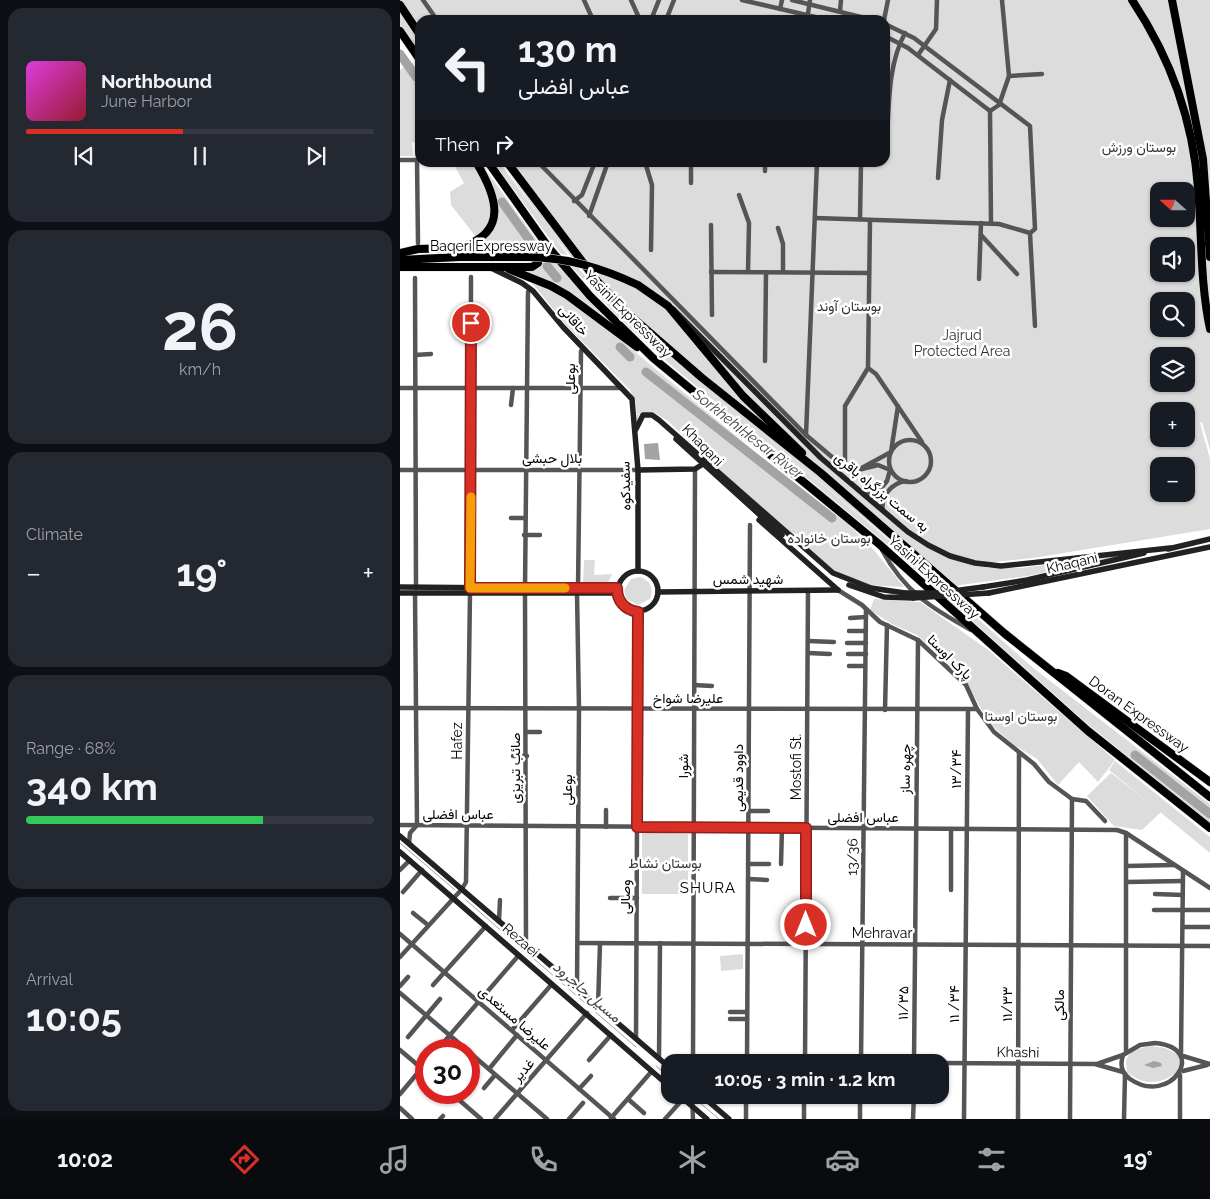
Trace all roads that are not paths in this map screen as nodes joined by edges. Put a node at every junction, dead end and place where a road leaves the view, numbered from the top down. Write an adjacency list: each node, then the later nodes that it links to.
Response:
1 (423, 0): 19 (street)
2 (584, 0): 20 (street)
3 (631, 0): 21 (street)
4 (660, 0): 22 (street)
5 (674, 0): 23 (street)
6 (742, 0): 17 (street)
7 (782, 0): 17 (street)
8 (792, 0): 15 (street)
9 (841, 0): 18 (street)
10 (888, 0): 27 (street)
11 (937, 0): 34 (street)
12 (1002, 0): 38 (street)
13 (1132, 0): 95 (highway)
14 (1172, 0): 76 (highway)
15 (810, 2): 18 (street); 25 (street)
16 (400, 5): 29 (highway)
17 (780, 9): 24 (street)
18 (840, 11): 26 (street)
19 (434, 15)
20 (591, 15)
21 (638, 15)
22 (653, 15)
23 (668, 15)
24 (798, 15)
25 (808, 15)
26 (851, 15)
27 (885, 15)
28 (890, 26): 31 (street)
29 (415, 28)
30 (400, 31): 35 (highway)
31 (905, 33): 33 (street); 34 (street)
32 (890, 38): 33 (street)
33 (899, 43): 36 (street); 40 (street)
34 (925, 46): 36 (street); 41 (street)
35 (415, 53)
36 (918, 55): 39 (street)
37 (1042, 74): 38 (street)
38 (1008, 76): 41 (street)
39 (950, 80): 42 (street); 58 (street)
40 (890, 87)
41 (999, 105): 42 (street); 70 (street)
42 (990, 111): 67 (street)
43 (400, 160): 44 (street)
44 (415, 160)
45 (417, 167): 72 (street)
46 (479, 167): 73 (highway)
47 (492, 167): 99 (highway, Yasini Expressway)
48 (511, 167): 128 (highway, Yasini Expressway)
49 (543, 167): 61 (street)
50 (593, 167): 61 (street)
51 (606, 167): 62 (street)
52 (647, 167): 74 (street)
53 (691, 167): 59 (street)
54 (765, 167): 57 (street)
55 (817, 167): 63 (street)
56 (861, 167): 64 (street)
57 (765, 171)
58 (938, 178)
59 (691, 183)
60 (739, 195): 82 (street)
61 (574, 201): 62 (street)
62 (589, 216): 114 (street)
63 (814, 218): 64 (street); 85 (street)
64 (860, 219): 65 (street)
65 (870, 220): 66 (street); 86 (street)
66 (981, 223): 67 (street); 71 (street)
67 (991, 224): 70 (street)
68 (711, 225): 81 (street)
69 (778, 228): 84 (street)
70 (1030, 233): 94 (street)
71 (981, 235): 87 (street); 90 (street)
72 (418, 243)
73 (457, 248): 75 (highway); 80 (highway)
74 (651, 250)
75 (400, 253)
76 (1210, 257)
77 (400, 260): 92 (highway, Baqeri Expressway, bridge)
78 (487, 266): 79 (highway, Baqeri Expressway); 80 (highway, Baqeri Expressway); 108 (main road, خاقانی)
79 (400, 267)
80 (504, 268): 99 (highway)
81 (712, 272): 82 (street); 93 (street)
82 (748, 272): 83 (street)
83 (766, 272): 84 (street); 100 (street)
84 (783, 272): 85 (street)
85 (812, 273): 86 (street); 114 (street)
86 (869, 273): 101 (street)
87 (1016, 274)
88 (471, 277): 104 (street, Hafez)
89 (415, 278): 98 (street)
90 (979, 279)
91 (528, 292): 106 (street, صائب تبریزی)
92 (668, 306): 128 (highway, Baqeri Expressway); 130 (main road, به سمت بزرگراه باقری)
93 (712, 315)
94 (1035, 326)
95 (1210, 329)
96 (581, 350): 107 (street, بوعلی)
97 (431, 354): 98 (street)
98 (415, 355): 103 (street)
99 (653, 358): 138 (highway, Yasini Expressway)
100 (765, 361)
101 (868, 368): 111 (street); 118 (street)
102 (400, 388): 103 (street)
103 (415, 388): 104 (street); 120 (street)
104 (471, 388): 105 (street); 121 (street, Hafez)
105 (513, 388): 106 (street); 110 (street)
106 (528, 388): 107 (street); 122 (street, صائب تبریزی)
107 (582, 388): 108 (street); 123 (street, بوعلی)
108 (623, 388): 109 (main road, خاقانی)
109 (634, 402): 112 (main road, سفیدکوه)
110 (511, 405)
111 (898, 406): 115 (street); 116 (street)
112 (636, 430): 113 (main road); 124 (main road, سفیدکوه)
113 (671, 431): 117 (main road, Khaqani); 140 (main road, Khaqani, bridge)
114 (806, 435): 118 (street)
115 (924, 446): 116 (street); 129 (street)
116 (891, 452): 126 (street); 127 (street)
117 (703, 464): 125 (main road); 139 (main road, Khaqani, bridge); 146 (main road)
118 (845, 468): 126 (street)
119 (400, 470): 120 (street, بلال حبشی)
120 (415, 470): 121 (street, بلال حبشی); 143 (street)
121 (471, 470): 122 (street, بلال حبشی); 144 (street, Hafez)
122 (525, 470): 123 (street, بلال حبشی); 133 (street, صائب تبریزی)
123 (581, 470): 124 (street, بلال حبشی); 145 (street, بوعلی)
124 (638, 470): 125 (main road, بلال حبشی); 141 (main road, سفیدکوه)
125 (696, 470): 152 (street, شورا)
126 (858, 470): 127 (street)
127 (890, 470): 129 (street); 130 (street)
128 (821, 473): 173 (highway, Yasini Expressway)
129 (907, 481): 131 (street)
130 (863, 495): 131 (main road, به سمت بزرگراه باقری)
131 (884, 512): 140 (main road, به سمت بزرگراه باقری)
132 (511, 518): 133 (street)
133 (525, 518): 135 (street, صائب تبریزی)
134 (750, 525): 149 (street, داوود قدیمی)
135 (524, 535): 136 (street); 147 (street, صائب تبریزی)
136 (540, 535)
137 (1210, 539): 140 (main road, Khaqani)
138 (879, 544): 161 (highway, Yasini Expressway); 161 (street)
139 (1210, 547)
140 (1170, 548)
141 (638, 571): 148 (main road); 151 (main road)
142 (400, 588): 143 (main road)
143 (416, 590): 144 (main road); 153 (main road); 176 (street)
144 (470, 590): 147 (main road); 178 (street, Hafez)
145 (577, 590): 147 (main road); 148 (main road); 180 (street, بوعلی)
146 (838, 590): 150 (main road, شهید شمس); 154 (street, پارک اوستا)
147 (525, 591): 179 (street, صائب تبریزی)
148 (617, 591): 155 (main road)
149 (751, 591): 150 (main road, شهید شمس); 152 (main road, شهید شمس); 183 (street, داوود قدیمی)
150 (808, 591): 163 (street, Mostofi St.)
151 (658, 592): 152 (main road, شهید شمس); 155 (main road)
152 (695, 592): 174 (street, شورا)
153 (400, 593)
154 (866, 609): 156 (street, 13/36); 158 (street, پارک اوستا)
155 (638, 612): 181 (street, وصالی)
156 (866, 617): 157 (street); 160 (street, 13/36)
157 (850, 618)
158 (887, 625): 162 (street, پارک اوستا); 187 (street)
159 (849, 631): 160 (street)
160 (866, 631): 166 (street, 13/36)
161 (979, 634): 214 (highway, Yasini Expressway)
162 (918, 640): 184 (street, پارک اوستا); 188 (street, چهره ساز)
163 (808, 641): 164 (street); 167 (street, Mostofi St.)
164 (834, 642)
165 (847, 643): 166 (street)
166 (866, 643): 170 (street, 13/36)
167 (808, 653): 168 (street); 185 (street, Mostofi St.)
168 (830, 654)
169 (848, 654): 170 (street)
170 (866, 654): 172 (street, 13/36)
171 (849, 666): 172 (street)
172 (865, 666): 186 (street, 13/36)
173 (1050, 670): 195 (highway, Doran Expressway); 196 (highway, Yasini Expressway)
174 (694, 685): 175 (street); 182 (street, شورا)
175 (712, 686)
176 (416, 707): 177 (street, علیرضا شواخ); 178 (street, علیرضا شواخ); 203 (street)
177 (400, 708)
178 (469, 708): 179 (street, علیرضا شواخ); 204 (street, Hafez)
179 (527, 709): 180 (street, علیرضا شواخ); 190 (street, صائب تبریزی)
180 (579, 709): 181 (street, علیرضا شواخ); 206 (street, بوعلی)
181 (637, 709): 182 (street, علیرضا شواخ); 208 (street, وصالی)
182 (694, 709): 183 (street, علیرضا شواخ); 209 (street, شورا)
183 (750, 709): 185 (street, علیرضا شواخ); 199 (street, داوود قدیمی)
184 (976, 709): 189 (street, علیرضا شواخ); 192 (street, پارک اوستا)
185 (807, 710): 186 (street, علیرضا شواخ); 212 (street, Mostofi St.)
186 (865, 710): 187 (street, علیرضا شواخ); 213 (street, 13/36)
187 (885, 710): 188 (street, علیرضا شواخ)
188 (917, 710): 189 (street, علیرضا شواخ); 215 (street, چهره ساز)
189 (968, 710): 217 (street, ۱۳/۳۴)
190 (527, 732): 191 (street); 194 (street, صائب تبریزی)
191 (540, 732)
192 (1019, 753): 197 (street, پارک اوستا); 218 (street, ۱۱/۳۳)
193 (512, 756): 194 (street)
194 (527, 756): 205 (street, صائب تبریزی)
195 (1210, 782)
196 (1210, 797)
197 (1072, 800): 201 (street, پارک اوستا); 219 (street, مالکی)
198 (606, 810): 207 (street)
199 (749, 811): 200 (street); 210 (street, داوود قدیمی)
200 (768, 811)
201 (1104, 822)
202 (400, 825): 203 (street, عباس افضلی)
203 (416, 825): 204 (street, عباس افضلی); 222 (street)
204 (468, 825): 205 (street, عباس افضلی); 238 (street, Hafez)
205 (526, 826): 206 (street, عباس افضلی); 261 (street, صائب تبریزی)
206 (578, 826): 207 (street, عباس افضلی); 257 (street, بوعلی)
207 (606, 827): 208 (street, عباس افضلی)
208 (637, 827): 209 (street, عباس افضلی); 245 (street, وصالی)
209 (694, 827): 210 (street, عباس افضلی); 263 (street, شورا)
210 (749, 828): 211 (street, عباس افضلی); 225 (street, داوود قدیمی)
211 (782, 828): 212 (street, عباس افضلی); 227 (street)
212 (806, 828): 213 (street, عباس افضلی); 265 (street, Mostofi St.)
213 (864, 828): 215 (street, عباس افضلی); 266 (street, 13/36)
214 (1210, 828)
215 (916, 829): 216 (street, عباس افضلی); 267 (street, چهره ساز)
216 (951, 829): 217 (street, عباس افضلی); 239 (street)
217 (966, 829): 218 (street, عباس افضلی); 268 (street, ۱۳/۳۴)
218 (1019, 829): 219 (street, عباس افضلی); 269 (street, ۱۱/۳۳)
219 (1072, 830): 220 (street, عباس افضلی); 270 (street, مالکی)
220 (1126, 833): 228 (street, عباس افضلی); 229 (street)
221 (400, 836): 222 (main road, Rezaei)
222 (409, 844): 238 (main road, Rezaei)
223 (400, 852): 224 (main road, Rezaei)
224 (410, 860): 230 (street); 231 (main road, Rezaei)
225 (748, 864): 226 (street); 233 (street, داوود قدیمی)
226 (769, 864)
227 (781, 864)
228 (1175, 865): 229 (street); 232 (street, عباس افضلی)
229 (1126, 866): 236 (street)
230 (400, 870)
231 (422, 870): 240 (street); 243 (main road, Rezaei)
232 (1183, 871): 235 (street); 237 (street, عباس افضلی)
233 (748, 879): 234 (street); 264 (street, داوود قدیمی)
234 (767, 880)
235 (1183, 881): 236 (street); 242 (street)
236 (1126, 882): 271 (street)
237 (1210, 888)
238 (462, 889): 243 (street); 251 (main road, Rezaei)
239 (951, 890)
240 (403, 892)
241 (1155, 894): 242 (street)
242 (1183, 895): 249 (street)
243 (454, 897): 252 (street); 253 (main road, Rezaei)
244 (610, 898): 245 (street)
245 (636, 898): 259 (street, وصالی)
246 (500, 900): 251 (street)
247 (1154, 910): 249 (street)
248 (1210, 910): 249 (street)
249 (1183, 911): 254 (street)
250 (413, 912): 252 (street)
251 (499, 921): 261 (main road, Rezaei)
252 (428, 925): 260 (street)
253 (486, 926): 274 (main road, Rezaei); 276 (street)
254 (1183, 927): 255 (street); 272 (street)
255 (1210, 927)
256 (400, 934): 260 (street, علیرضا مستعدی)
257 (578, 943): 258 (street, Mehravar); 281 (street, بوعلی)
258 (600, 943): 259 (street, Mehravar); 285 (street)
259 (636, 943): 262 (street, Mehravar); 297 (street)
260 (411, 944): 275 (street); 276 (street, علیرضا مستعدی)
261 (526, 944): 281 (main road, Rezaei)
262 (660, 944): 263 (street, Mehravar); 308 (street)
263 (693, 944): 264 (street, Mehravar); 302 (street, شورا)
264 (748, 944): 265 (street, Mehravar); 287 (street, داوود قدیمی)
265 (805, 944): 266 (street, Mehravar); 304 (street, Mostofi St.)
266 (862, 944): 267 (street, Mehravar); 305 (street, 13/36)
267 (915, 945): 268 (street, Mehravar); 306 (street, ۱۱/۳۵)
268 (966, 945): 269 (street, Mehravar); 314 (street, ۱۱ /۳۴)
269 (1019, 945): 270 (street, Mehravar); 315 (street, ۱۱/۳۳)
270 (1071, 946): 271 (street, Mehravar); 316 (street, مالکی)
271 (1126, 946): 272 (street, Mehravar); 301 (street)
272 (1182, 946): 273 (street, Mehravar); 307 (street)
273 (1210, 946)
274 (519, 955): 278 (main road, Rezaei); 284 (street)
275 (400, 957)
276 (444, 972): 279 (street); 284 (street, علیرضا مستعدی)
277 (408, 977): 280 (street)
278 (552, 984): 288 (main road, Rezaei); 292 (street)
279 (434, 985)
280 (400, 986)
281 (577, 987): 285 (main road, Rezaei)
282 (400, 993): 289 (street)
283 (440, 999): 289 (street)
284 (478, 1002): 292 (street, علیرضا مستعدی); 295 (street)
285 (598, 1006): 297 (main road, Rezaei)
286 (730, 1012): 287 (street)
287 (747, 1012): 291 (street, داوود قدیمی)
288 (587, 1013): 294 (main road, Rezaei); 309 (street, غدیر)
289 (426, 1016): 295 (street); 296 (street)
290 (730, 1019): 291 (street)
291 (747, 1019): 303 (street, داوود قدیمی)
292 (512, 1030): 293 (street, علیرضا مستعدی)
293 (517, 1035): 309 (street, علیرضا مستعدی); 319 (street)
294 (611, 1035): 310 (street); 320 (main road, Rezaei)
295 (450, 1036): 298 (street); 299 (street)
296 (408, 1037)
297 (636, 1038): 308 (main road, Rezaei)
298 (447, 1039)
299 (454, 1039)
300 (400, 1050): 312 (street)
301 (1125, 1053): 307 (street); 317 (street, Khashi); 321 (street)
302 (693, 1054)
303 (747, 1054)
304 (804, 1054)
305 (861, 1054)
306 (914, 1054)
307 (1182, 1054): 318 (street); 322 (street)
308 (659, 1058)
309 (546, 1060): 328 (street, علیرضا مستعدی); 330 (street, غدیر)
310 (589, 1060)
311 (480, 1061): 319 (street)
312 (415, 1062)
313 (949, 1063): 314 (street, Khashi)
314 (965, 1063): 315 (street, Khashi); 358 (street, ۱۱ /۳۴)
315 (1018, 1064): 316 (street, Khashi); 359 (street, ۱۱/۳۳)
316 (1070, 1064): 317 (street, Khashi); 360 (street, مالکی)
317 (1095, 1064): 321 (street, Khashi)
318 (1209, 1064): 322 (street)
319 (489, 1069): 323 (street)
320 (652, 1071): 326 (main road, Rezaei); 331 (street)
321 (1124, 1073): 322 (street); 361 (street)
322 (1181, 1073): 362 (street)
323 (495, 1075): 327 (street); 330 (street)
324 (591, 1076): 328 (street)
325 (415, 1079): 329 (street)
326 (661, 1079)
327 (484, 1088)
328 (579, 1089): 344 (street, علیرضا مستعدی)
329 (400, 1094)
330 (517, 1094): 347 (street, غدیر); 348 (street)
331 (628, 1099): 343 (street); 344 (street)
332 (583, 1103): 349 (street)
333 (464, 1104): 346 (street)
334 (676, 1104): 350 (street)
335 (689, 1104): 341 (main road)
336 (712, 1104): 353 (main road)
337 (746, 1104): 354 (street)
338 (804, 1104): 355 (street)
339 (860, 1104): 356 (street)
340 (914, 1104): 357 (street)
341 (692, 1107): 351 (street); 352 (main road)
342 (400, 1108): 345 (street)
343 (644, 1113)
344 (612, 1118)
345 (412, 1119)
346 (481, 1119)
347 (495, 1119)
348 (547, 1119)
349 (569, 1119)
350 (665, 1119)
351 (693, 1119)
352 (707, 1119)
353 (729, 1119)
354 (746, 1119)
355 (804, 1119)
356 (860, 1119)
357 (913, 1119)
358 (964, 1119)
359 (1018, 1119)
360 (1070, 1119)
361 (1124, 1119)
362 (1180, 1119)

